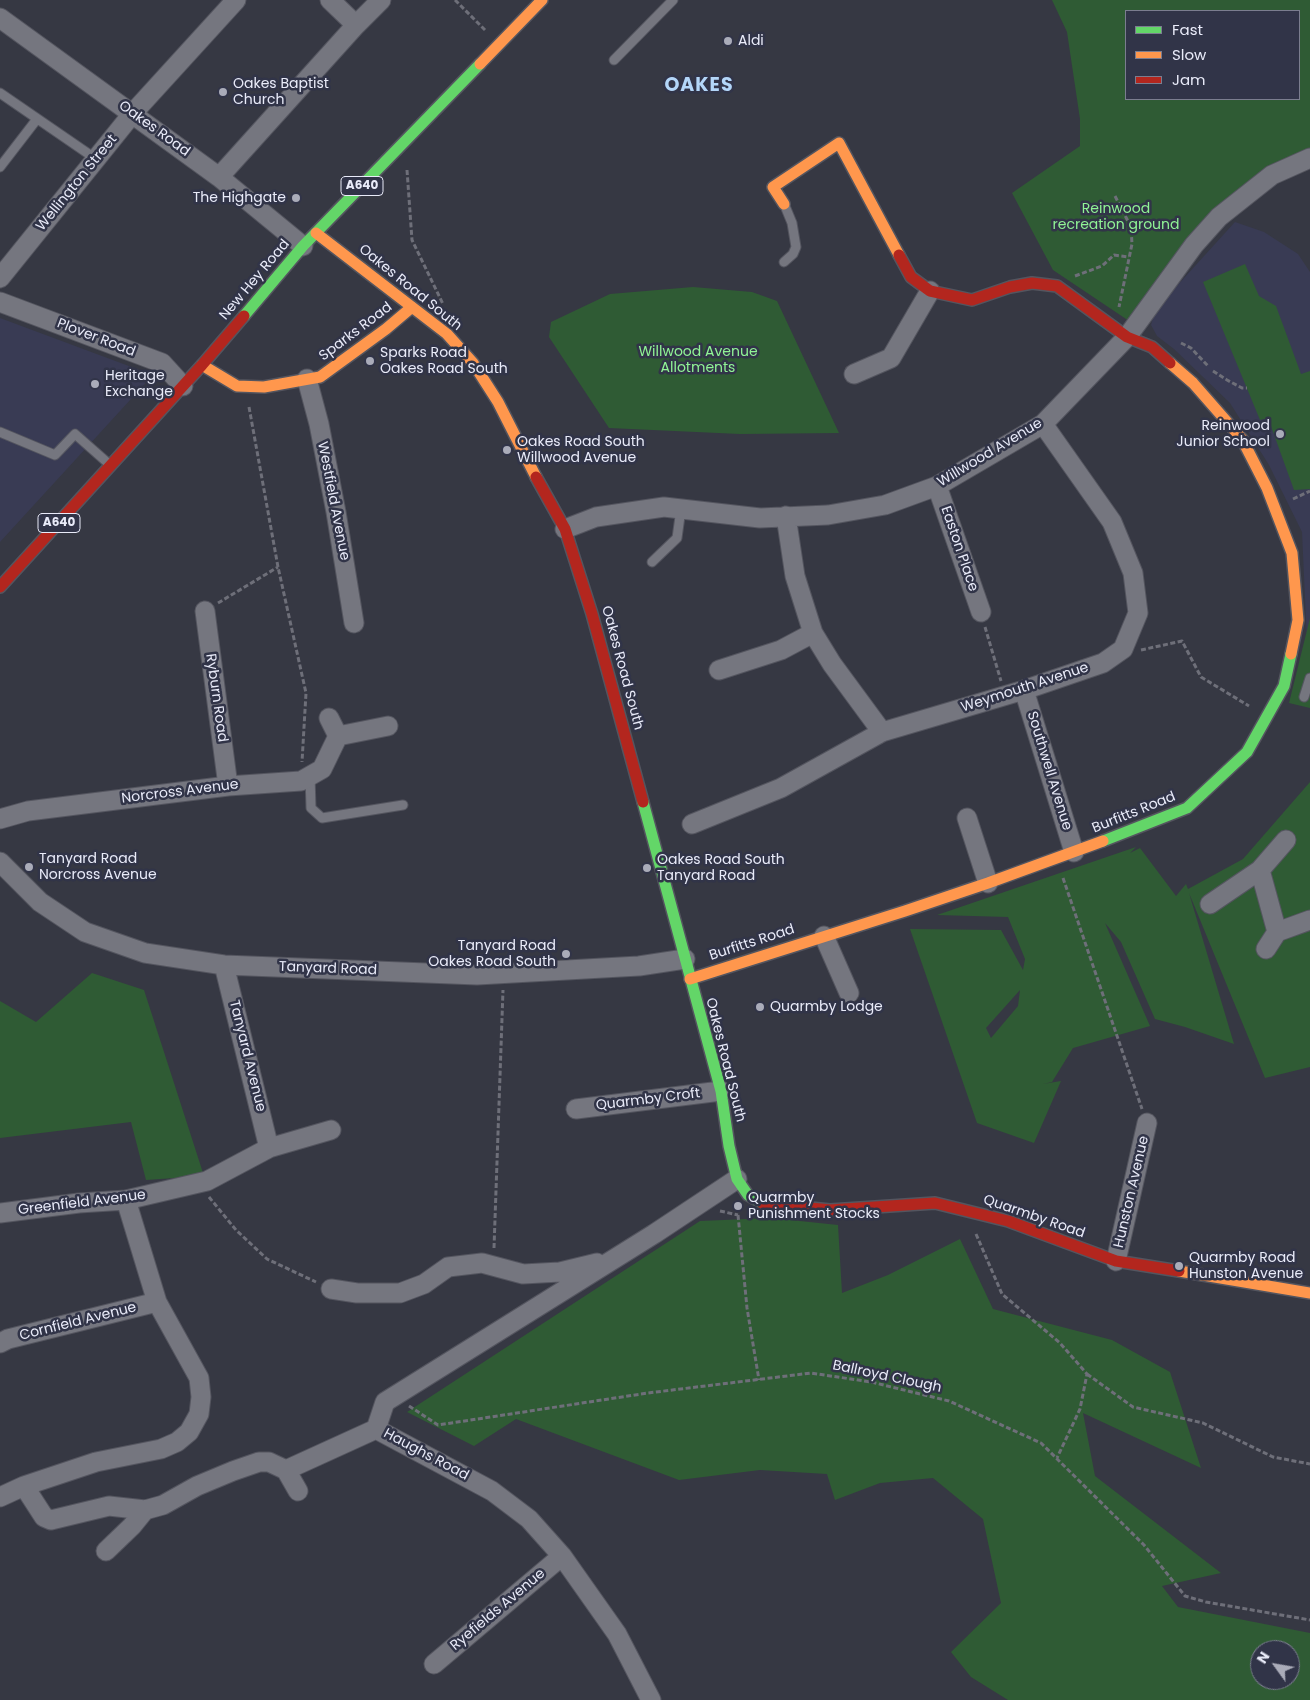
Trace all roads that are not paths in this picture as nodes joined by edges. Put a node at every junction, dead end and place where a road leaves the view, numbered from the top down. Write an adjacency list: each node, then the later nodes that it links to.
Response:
1 (236, 0): 10 (street, Wellington Street)
2 (330, 0): 7 (street)
3 (381, 0): 7 (street)
4 (542, 0): 17 (main road, New Hey Road / A640)
5 (673, 0): 8 (lane)
6 (0, 18): 10 (street, Oakes Road)
7 (356, 25): 15 (street)
8 (614, 60)
9 (0, 93): 11 (lane)
10 (133, 113): 13 (street, Wellington Street); 15 (street, Oakes Road)
11 (37, 119): 13 (lane); 14 (lane)
12 (1310, 158): 23 (street, Willwood Avenue)
13 (96, 159): 19 (street, Wellington Street)
14 (0, 166)
15 (219, 176): 17 (street, Oakes Road)
16 (784, 204): 18 (lane); 20 (main road)
17 (310, 240): 22 (main road, Oakes Road South); 24 (main road, New Hey Road / A640)
18 (784, 262)
19 (0, 278)
20 (930, 291): 23 (main road, Burfitts Road); 25 (street)
21 (0, 302): 27 (street, Plover Road)
22 (412, 307): 26 (main road, Sparks Road); 34 (main road, Oakes Road South)
23 (1121, 333): 28 (street, Willwood Avenue); 56 (main road, Burfitts Road)
24 (202, 365): 26 (main road, Sparks Road); 27 (main road, New Hey Road / A640)
25 (854, 374)
26 (307, 380): 39 (street, Westfield Avenue)
27 (184, 386): 30 (main road, New Hey Road / A640)
28 (1043, 424): 31 (street, Willwood Avenue); 43 (street, Weymouth Avenue)
29 (0, 432): 30 (lane)
30 (111, 466): 36 (main road, New Hey Road / A640)
31 (937, 486): 33 (street, Willwood Avenue); 38 (street, Easton Place)
32 (681, 509): 33 (street, Willwood Avenue); 34 (street, Willwood Avenue); 35 (lane)
33 (786, 516): 40 (street)
34 (565, 529): 65 (main road, Oakes Road South)
35 (652, 562)
36 (0, 587)
37 (205, 611): 50 (street, Ryburn Road)
38 (981, 612)
39 (354, 623)
40 (813, 633): 41 (street); 47 (street)
41 (719, 670)
42 (1310, 678): 44 (lane)
43 (1024, 690): 47 (street, Weymouth Avenue); 56 (street, Southwell Avenue)
44 (1304, 697)
45 (328, 718): 48 (street)
46 (388, 726): 48 (street)
47 (882, 732): 54 (street, Weymouth Avenue)
48 (338, 736): 49 (street)
49 (305, 778): 50 (street, Norcross Avenue); 51 (lane)
50 (228, 786): 53 (street, Norcross Avenue)
51 (403, 805)
52 (967, 818): 59 (street)
53 (0, 819)
54 (692, 824)
55 (1286, 840): 58 (street)
56 (1074, 852): 59 (main road, Burfitts Road)
57 (0, 862): 66 (street, Tanyard Road)
58 (1260, 870): 60 (street); 62 (street)
59 (988, 883): 63 (main road, Burfitts Road)
60 (1210, 904)
61 (1310, 920): 62 (street)
62 (1277, 932): 64 (street)
63 (824, 936): 67 (main road, Burfitts Road); 68 (street)
64 (1266, 949)
65 (685, 959): 66 (street, Tanyard Road); 67 (main road, Oakes Road South)
66 (224, 965): 73 (street, Tanyard Avenue)
67 (690, 979): 69 (main road, Oakes Road South)
68 (848, 993)
69 (721, 1091): 70 (street, Quarmby Croft); 74 (main road, Oakes Road South)
70 (576, 1109)
71 (1147, 1123): 79 (street, Hunston Avenue)
72 (332, 1130): 73 (street, Greenfield Avenue)
73 (270, 1148): 76 (street, Greenfield Avenue)
74 (736, 1179): 75 (main road, Oakes Road South); 78 (street, Haughs Road)
75 (748, 1195): 79 (main road, Quarmby Road)
76 (126, 1200): 77 (street, Greenfield Avenue); 82 (street)
77 (0, 1213)
78 (654, 1234): 80 (street, Haughs Road); 84 (street, Haughs Road)
79 (1116, 1261): 81 (main road, Quarmby Road)
80 (331, 1289)
81 (1310, 1293)
82 (157, 1302): 83 (street, Cornfield Avenue); 86 (street)
83 (0, 1343)
84 (376, 1429): 85 (street); 91 (street, Haughs Road)
85 (286, 1470): 87 (street); 89 (street)
86 (24, 1486): 88 (street); 89 (street)
87 (298, 1491)
88 (0, 1497)
89 (145, 1510): 90 (street)
90 (106, 1551)
91 (562, 1556): 92 (street, Ryefields Avenue); 93 (street, Haughs Road)
92 (434, 1664)
93 (652, 1700)

